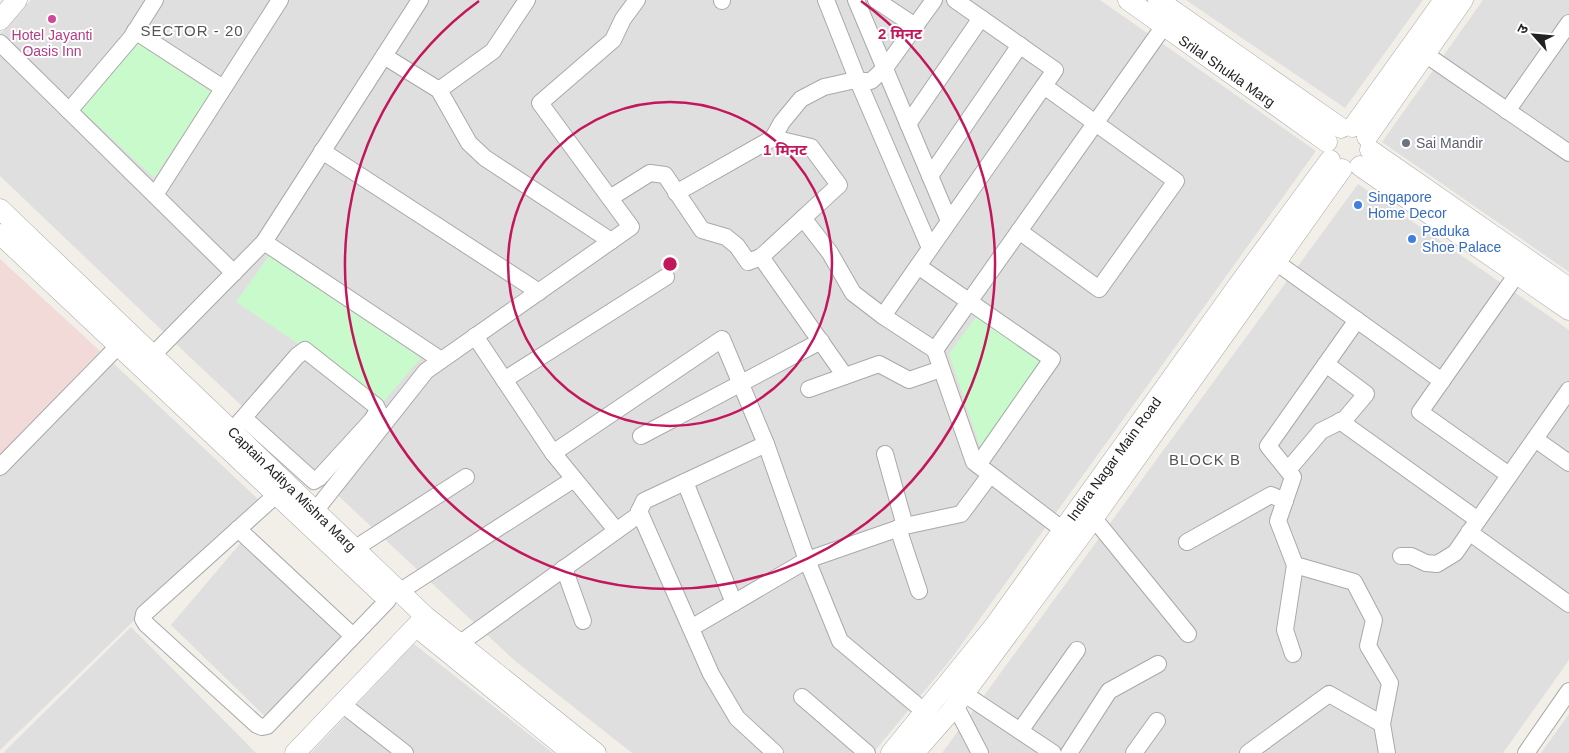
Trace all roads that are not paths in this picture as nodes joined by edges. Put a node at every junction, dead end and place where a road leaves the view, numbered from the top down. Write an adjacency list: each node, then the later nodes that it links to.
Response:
1 (17, 0): 17 (street)
2 (156, 0): 20 (street)
3 (279, 0): 28 (street)
4 (420, 0): 24 (street)
5 (527, 0): 29 (street)
6 (637, 0): 41 (street)
7 (826, 0): 26 (street)
8 (856, 0): 25 (street)
9 (876, 0): 19 (street)
10 (934, 0): 19 (street)
11 (955, 0): 16 (street)
12 (1128, 0): 15 (street, Srilal Shukla Marg)
13 (1444, 0): 35 (street, Indira Nagar Main Road)
14 (1464, 0): 23 (street, Indira Nagar Main Road)
15 (1165, 12): 32 (street); 35 (street, Srilal Shukla Marg)
16 (981, 18): 22 (street); 33 (street)
17 (0, 20)
18 (1569, 23): 31 (street)
19 (915, 26): 25 (street)
20 (136, 31): 28 (street); 30 (street)
21 (0, 44): 30 (street)
22 (1020, 45): 27 (street); 38 (street)
23 (1426, 54): 31 (street); 35 (street, Indira Nagar Main Road)
24 (384, 56): 29 (street); 36 (street)
25 (885, 68): 26 (street); 33 (street)
26 (858, 81): 34 (street); 49 (street)
27 (1044, 86): 32 (street); 44 (street)
28 (223, 88): 40 (street)
29 (439, 90): 47 (street)
30 (69, 110): 40 (street)
31 (1507, 110): 37 (street)
32 (1095, 123): 45 (street); 45 (street)
33 (908, 124): 38 (street)
34 (773, 138): 39 (street); 43 (street)
35 (1349, 147): 51 (street, Indira Nagar Main Road); 54 (street, Srilal Shukla Marg); 56 (street, Srilal Shukla Marg)
36 (322, 151): 48 (street); 57 (street)
37 (1569, 153)
38 (930, 176): 44 (street)
39 (676, 193): 41 (street); 50 (street)
40 (155, 195): 53 (street)
41 (610, 198): 47 (street)
42 (0, 210): 63 (street, Captain Aditya Mishra Marg)
43 (803, 218): 50 (street); 60 (street)
44 (949, 222): 49 (street)
45 (1019, 231): 58 (street)
46 (0, 234): 63 (street, Captain Aditya Mishra Marg)
47 (611, 241): 57 (street)
48 (264, 242): 53 (street); 66 (street)
49 (930, 248): 52 (street)
50 (761, 257): 64 (street)
51 (1269, 257): 61 (street); 95 (street, Indira Nagar Main Road)
52 (918, 266): 58 (street); 60 (street)
53 (234, 272): 67 (street)
54 (1517, 274): 59 (street, Srilal Shukla Marg); 72 (street)
55 (666, 276): 71 (street)
56 (1569, 288)
57 (538, 292): 62 (street)
58 (969, 301): 65 (street); 85 (street)
59 (1569, 310)
60 (883, 316): 65 (street)
61 (1357, 320): 68 (street); 72 (street)
62 (475, 336): 66 (street); 71 (street)
63 (124, 340): 67 (street, Captain Aditya Mishra Marg); 84 (street)
64 (821, 342): 70 (street); 73 (street)
65 (935, 350): 69 (street)
66 (441, 360): 94 (street)
67 (147, 361): 77 (street, Captain Aditya Mishra Marg); 91 (street, Captain Aditya Mishra Marg)
68 (1326, 364): 76 (street); 86 (street)
69 (941, 369): 70 (street); 85 (street)
70 (845, 376): 74 (street)
71 (504, 380): 81 (street)
72 (1442, 381): 87 (street)
73 (741, 384): 78 (street); 80 (street); 81 (street)
74 (809, 389)
75 (1569, 390): 79 (street)
76 (1340, 422): 86 (street); 96 (street)
77 (238, 424): 77 (street); 94 (street, Captain Aditya Mishra Marg)
78 (641, 436)
79 (1535, 438): 83 (street); 87 (street)
80 (766, 444): 90 (street); 104 (street)
81 (553, 453): 89 (street)
82 (885, 454): 97 (street)
83 (1569, 463)
84 (0, 467)
85 (984, 470): 97 (street); 100 (street)
86 (1288, 470): 92 (street)
87 (1509, 475): 96 (street)
88 (466, 477): 102 (street)
89 (574, 479): 99 (street); 108 (street)
90 (686, 482): 93 (street); 109 (street)
91 (276, 495): 98 (street); 108 (street, Captain Aditya Mishra Marg)
92 (1285, 501): 101 (street); 105 (street)
93 (639, 510): 99 (street); 113 (street)
94 (315, 511): 102 (street, Captain Aditya Mishra Marg)
95 (1088, 511): 100 (street, Indira Nagar Main Road); 114 (street)
96 (1474, 526): 103 (street); 110 (street)
97 (902, 527): 104 (street); 107 (street)
98 (238, 529): 115 (street); 115 (street)
99 (616, 530): 106 (street)
100 (1070, 536): 121 (street, Indira Nagar Main Road)
101 (1187, 542)
102 (354, 548): 108 (street, Captain Aditya Mishra Marg)
103 (1401, 556)
104 (807, 560): 109 (street); 124 (street)
105 (1295, 565): 118 (street); 126 (street)
106 (564, 568): 112 (street); 116 (street)
107 (919, 591)
108 (394, 596): 111 (street, Captain Aditya Mishra Marg); 115 (street)
109 (734, 603): 113 (street)
110 (1569, 604)
111 (421, 621): 116 (street, Captain Aditya Mishra Marg); 123 (street); 130 (street, Captain Aditya Mishra Marg)
112 (583, 621)
113 (691, 628): 132 (street)
114 (1188, 634)
115 (353, 636)
116 (459, 644): 131 (street, Captain Aditya Mishra Marg)
117 (1077, 650): 127 (street)
118 (1293, 654)
119 (1158, 664): 138 (street)
120 (1569, 692): 142 (street)
121 (956, 694): 124 (street, Indira Nagar Main Road); 127 (street); 135 (street, Indira Nagar Main Road); 136 (street)
122 (802, 697): 133 (street)
123 (342, 704): 128 (street); 129 (street)
124 (924, 712): 134 (street, Indira Nagar Main Road)
125 (1157, 720): 139 (street)
126 (1382, 724): 140 (street); 141 (street)
127 (1020, 731): 137 (street)
128 (396, 751)
129 (295, 753)
130 (572, 753)
131 (596, 753)
132 (775, 753)
133 (867, 753)
134 (890, 753)
135 (914, 753)
136 (980, 753)
137 (1053, 753)
138 (1069, 753)
139 (1134, 753)
140 (1248, 753)
141 (1387, 753)
142 (1526, 753)

